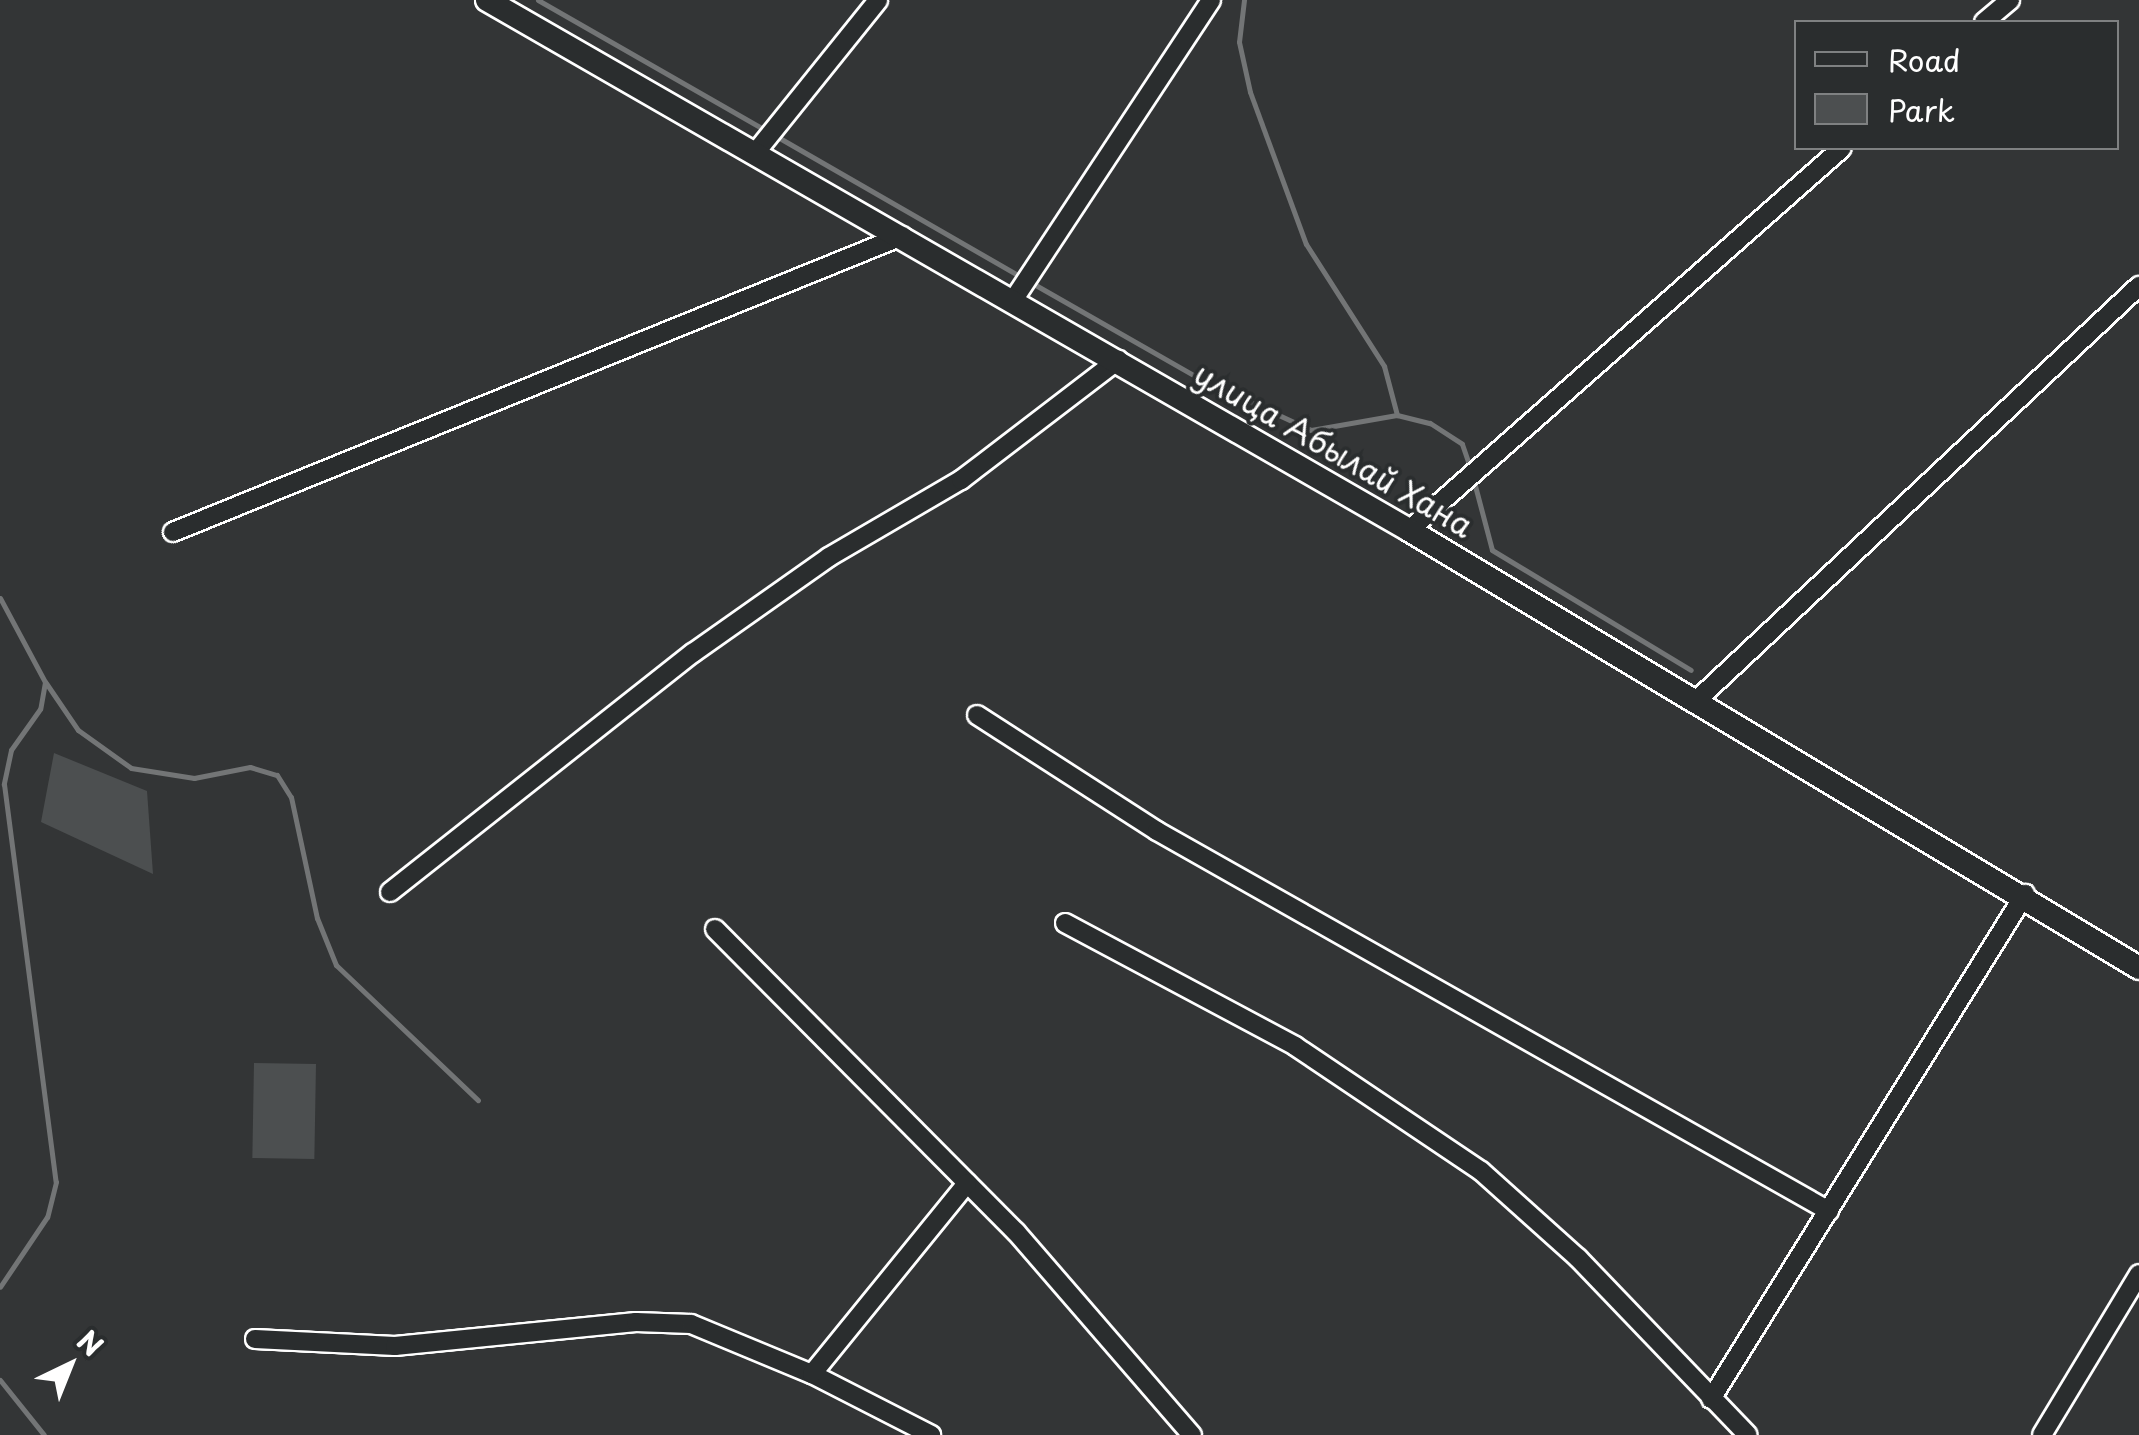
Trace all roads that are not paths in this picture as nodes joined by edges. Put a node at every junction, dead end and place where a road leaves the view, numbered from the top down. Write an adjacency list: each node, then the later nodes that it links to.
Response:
1 (486, 0): 7 (main road, улица Абылай Хана)
2 (878, 0): 7 (street)
3 (1211, 0): 10 (street)
4 (2010, 0): 5 (street)
5 (1986, 20)
6 (1840, 150): 12 (street)
7 (756, 152): 8 (main road, улица Абылай Хана)
8 (902, 236): 10 (main road, улица Абылай Хана); 13 (street)
9 (2139, 286): 14 (street)
10 (1014, 299): 11 (main road, улица Абылай Хана)
11 (1118, 360): 12 (main road, улица Абылай Хана); 16 (street)
12 (1409, 530): 14 (main road, улица Абылай Хана)
13 (173, 532)
14 (1696, 700): 17 (main road, улица Абылай Хана)
15 (977, 715): 22 (street)
16 (390, 892)
17 (2025, 894): 20 (main road, улица Абылай Хана); 22 (street)
18 (1065, 923): 26 (street)
19 (715, 929): 21 (street)
20 (2139, 968)
21 (967, 1183): 25 (street); 28 (street)
22 (1829, 1211): 26 (street)
23 (2139, 1274): 30 (street)
24 (255, 1339): 25 (street)
25 (812, 1374): 27 (street)
26 (1711, 1399): 29 (street)
27 (931, 1435)
28 (1192, 1435)
29 (1748, 1435)
30 (2042, 1435)

